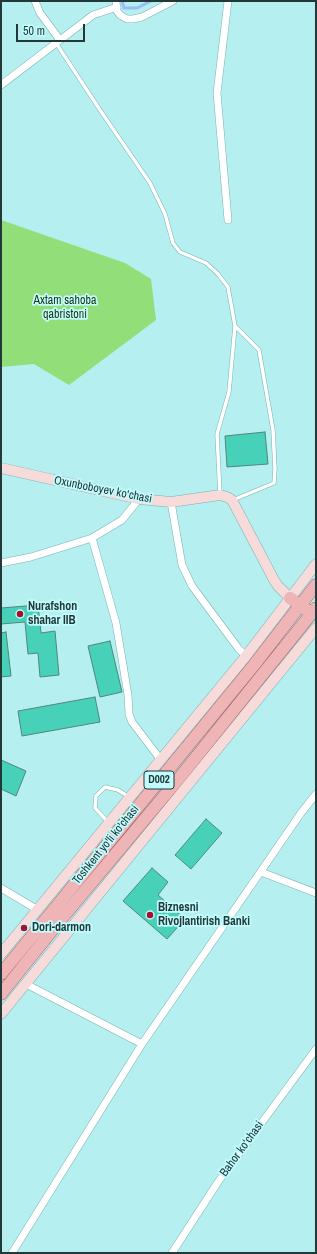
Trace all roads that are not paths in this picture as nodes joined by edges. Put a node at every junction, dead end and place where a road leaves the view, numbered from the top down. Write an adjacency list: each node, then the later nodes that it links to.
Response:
1 (35, 1): 5 (street)
2 (173, 1): 4 (street)
3 (228, 1): 7 (street)
4 (116, 4): 5 (street)
5 (58, 41): 6 (street); 8 (lane)
6 (1, 85)
7 (228, 220)
8 (235, 326): 10 (lane); 12 (lane)
9 (1, 468): 11 (street, Oxunboboyev ko‘chasi)
10 (220, 496): 12 (street, Oxunboboyev ko‘chasi); 13 (street, Oxunboboyev ko‘chasi)
11 (139, 499): 13 (street, Oxunboboyev ko‘chasi); 14 (street)
12 (232, 500): 18 (street)
13 (171, 502): 22 (street)
14 (92, 538): 15 (street); 23 (street)
15 (1, 563)
16 (316, 564): 18 (street)
17 (316, 585): 19 (main road, Toshkent yo'li ko'chasi / D002)
18 (290, 598): 19 (main road); 22 (street)
19 (300, 605): 20 (main road); 33 (main road, Toshkent yo'li ko'chasi / D002)
20 (315, 612): 24 (main road, Toshkent yo'li ko'chasi / D002)
21 (316, 628): 24 (street)
22 (246, 656): 23 (street)
23 (160, 760): 26 (street)
24 (184, 780): 34 (street); 35 (main road, Toshkent yo'li ko'chasi / D002)
25 (316, 794): 28 (street)
26 (130, 798): 27 (street); 27 (lane)
27 (109, 824): 31 (street)
28 (260, 872): 30 (street); 37 (street)
29 (1, 888): 31 (street)
30 (316, 893)
31 (38, 910): 32 (street)
32 (1, 954)
33 (1, 974)
34 (26, 984): 36 (street); 37 (street)
35 (1, 994)
36 (1, 1014)
37 (142, 1044): 39 (street)
38 (316, 1049): 40 (street, Bahor ko‘chasi)
39 (12, 1253)
40 (172, 1253)

